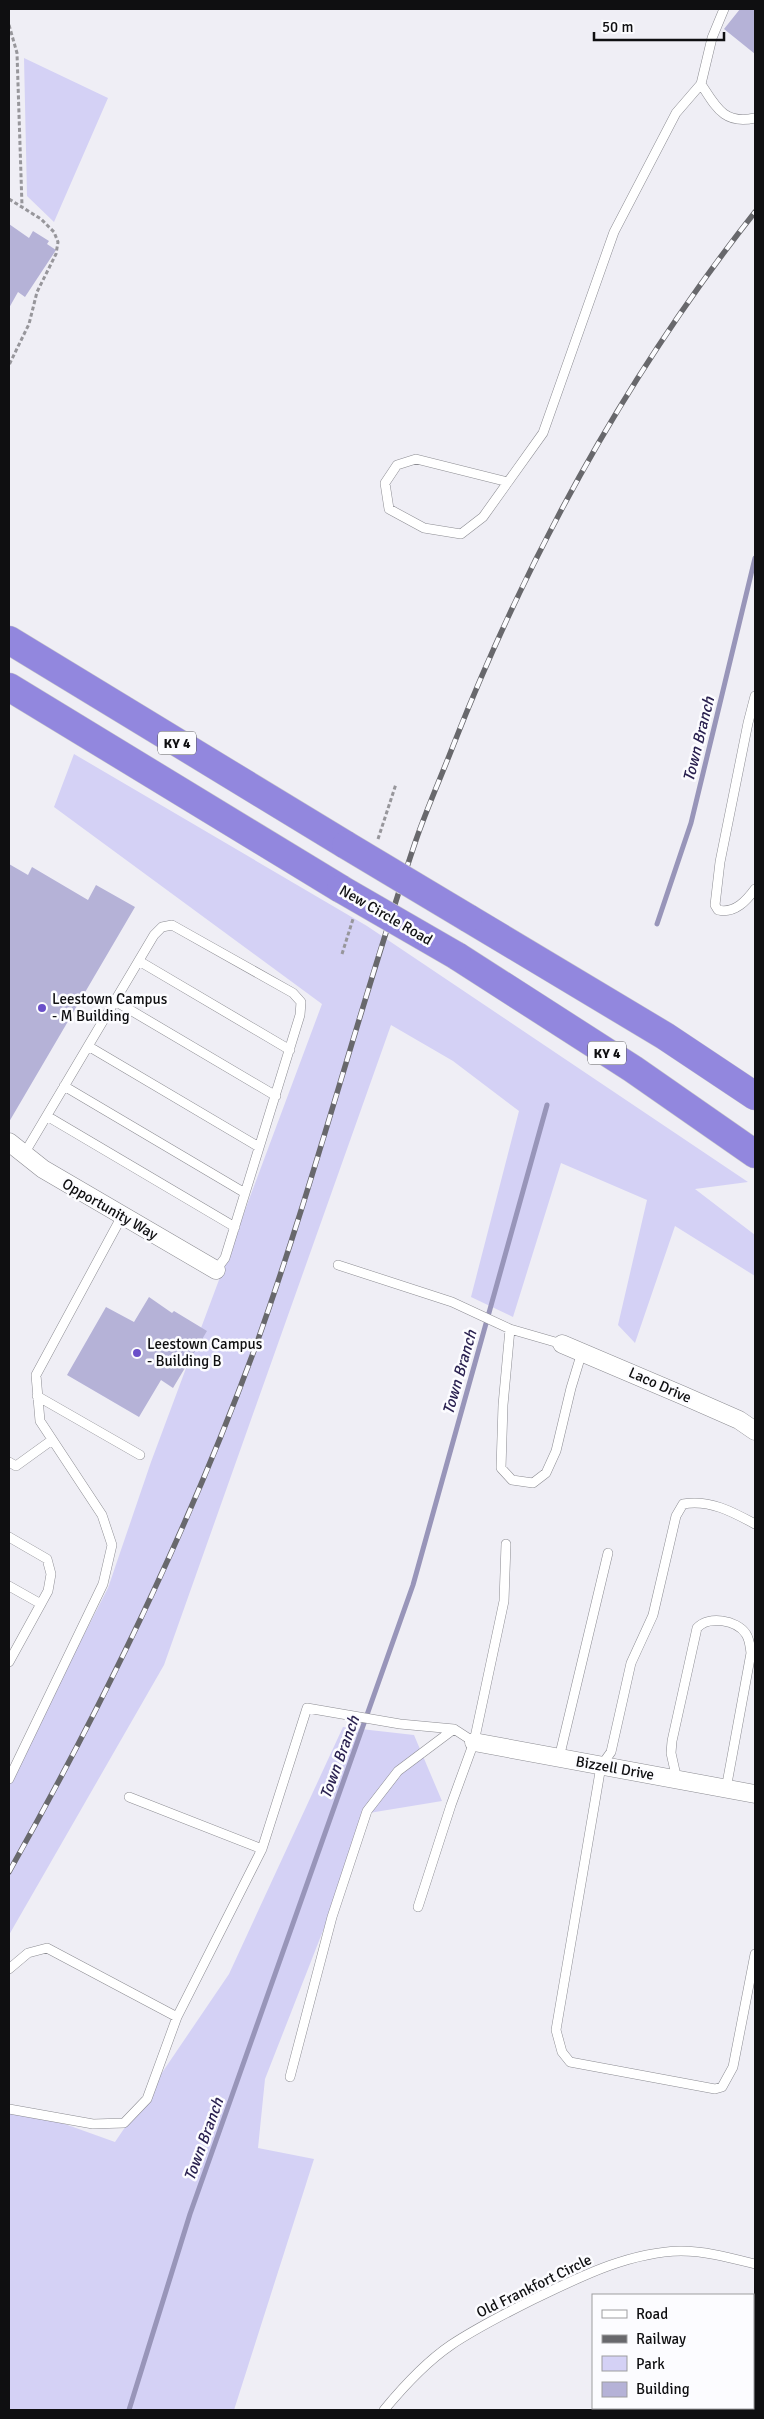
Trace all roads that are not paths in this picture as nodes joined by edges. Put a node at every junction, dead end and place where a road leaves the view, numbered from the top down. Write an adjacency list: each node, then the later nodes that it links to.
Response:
1 (724, 9): 2 (lane)
2 (702, 84): 3 (lane); 4 (lane)
3 (755, 118)
4 (508, 482): 4 (lane)
5 (9, 640): 15 (highway, KY 4, bridge)
6 (9, 687): 20 (highway, New Circle Road / KY 4, bridge)
7 (755, 696): 8 (lane)
8 (755, 888)
9 (139, 961): 10 (lane); 12 (lane); 12 (lane)
10 (115, 1000): 11 (lane); 14 (lane)
11 (88, 1046): 13 (lane); 18 (lane)
12 (290, 1050): 14 (lane)
13 (64, 1086): 16 (lane); 21 (lane)
14 (276, 1096): 18 (lane)
15 (755, 1096)
16 (47, 1116): 19 (lane); 23 (lane)
17 (9, 1142): 19 (street, Opportunity Way)
18 (260, 1147): 21 (lane)
19 (24, 1154): 22 (street, Opportunity Way)
20 (755, 1154)
21 (245, 1193): 23 (lane)
22 (122, 1216): 25 (street, Opportunity Way); 29 (lane)
23 (235, 1226): 25 (lane)
24 (338, 1265): 26 (lane)
25 (216, 1270)
26 (510, 1329): 27 (lane); 28 (lane)
27 (562, 1344): 28 (street, Laco Drive)
28 (582, 1352): 30 (street, Laco Drive)
29 (38, 1396): 31 (lane); 32 (lane)
30 (755, 1431)
31 (52, 1440): 33 (lane); 46 (lane)
32 (140, 1455)
33 (9, 1462)
34 (755, 1524): 45 (lane)
35 (9, 1536): 39 (lane)
36 (506, 1544): 43 (lane)
37 (608, 1553): 44 (lane)
38 (9, 1586): 39 (lane)
39 (41, 1604): 40 (lane)
40 (12, 1646): 41 (lane)
41 (9, 1662)
42 (454, 1729): 43 (lane); 51 (lane); 56 (lane)
43 (474, 1742): 44 (street, Bizzell Drive); 52 (lane)
44 (559, 1758): 45 (street, Bizzell Drive)
45 (601, 1766): 47 (street, Bizzell Drive); 53 (lane)
46 (9, 1778)
47 (677, 1780): 48 (street, Bizzell Drive); 48 (lane)
48 (726, 1789): 49 (street, Bizzell Drive)
49 (755, 1794)
50 (129, 1797): 51 (lane)
51 (262, 1849): 55 (lane)
52 (418, 1907)
53 (755, 1954)
54 (9, 1969): 55 (lane)
55 (177, 2016): 57 (lane)
56 (290, 2077)
57 (9, 2109)
58 (755, 2264): 59 (lane, Old Frankfort Circle)
59 (384, 2410)

